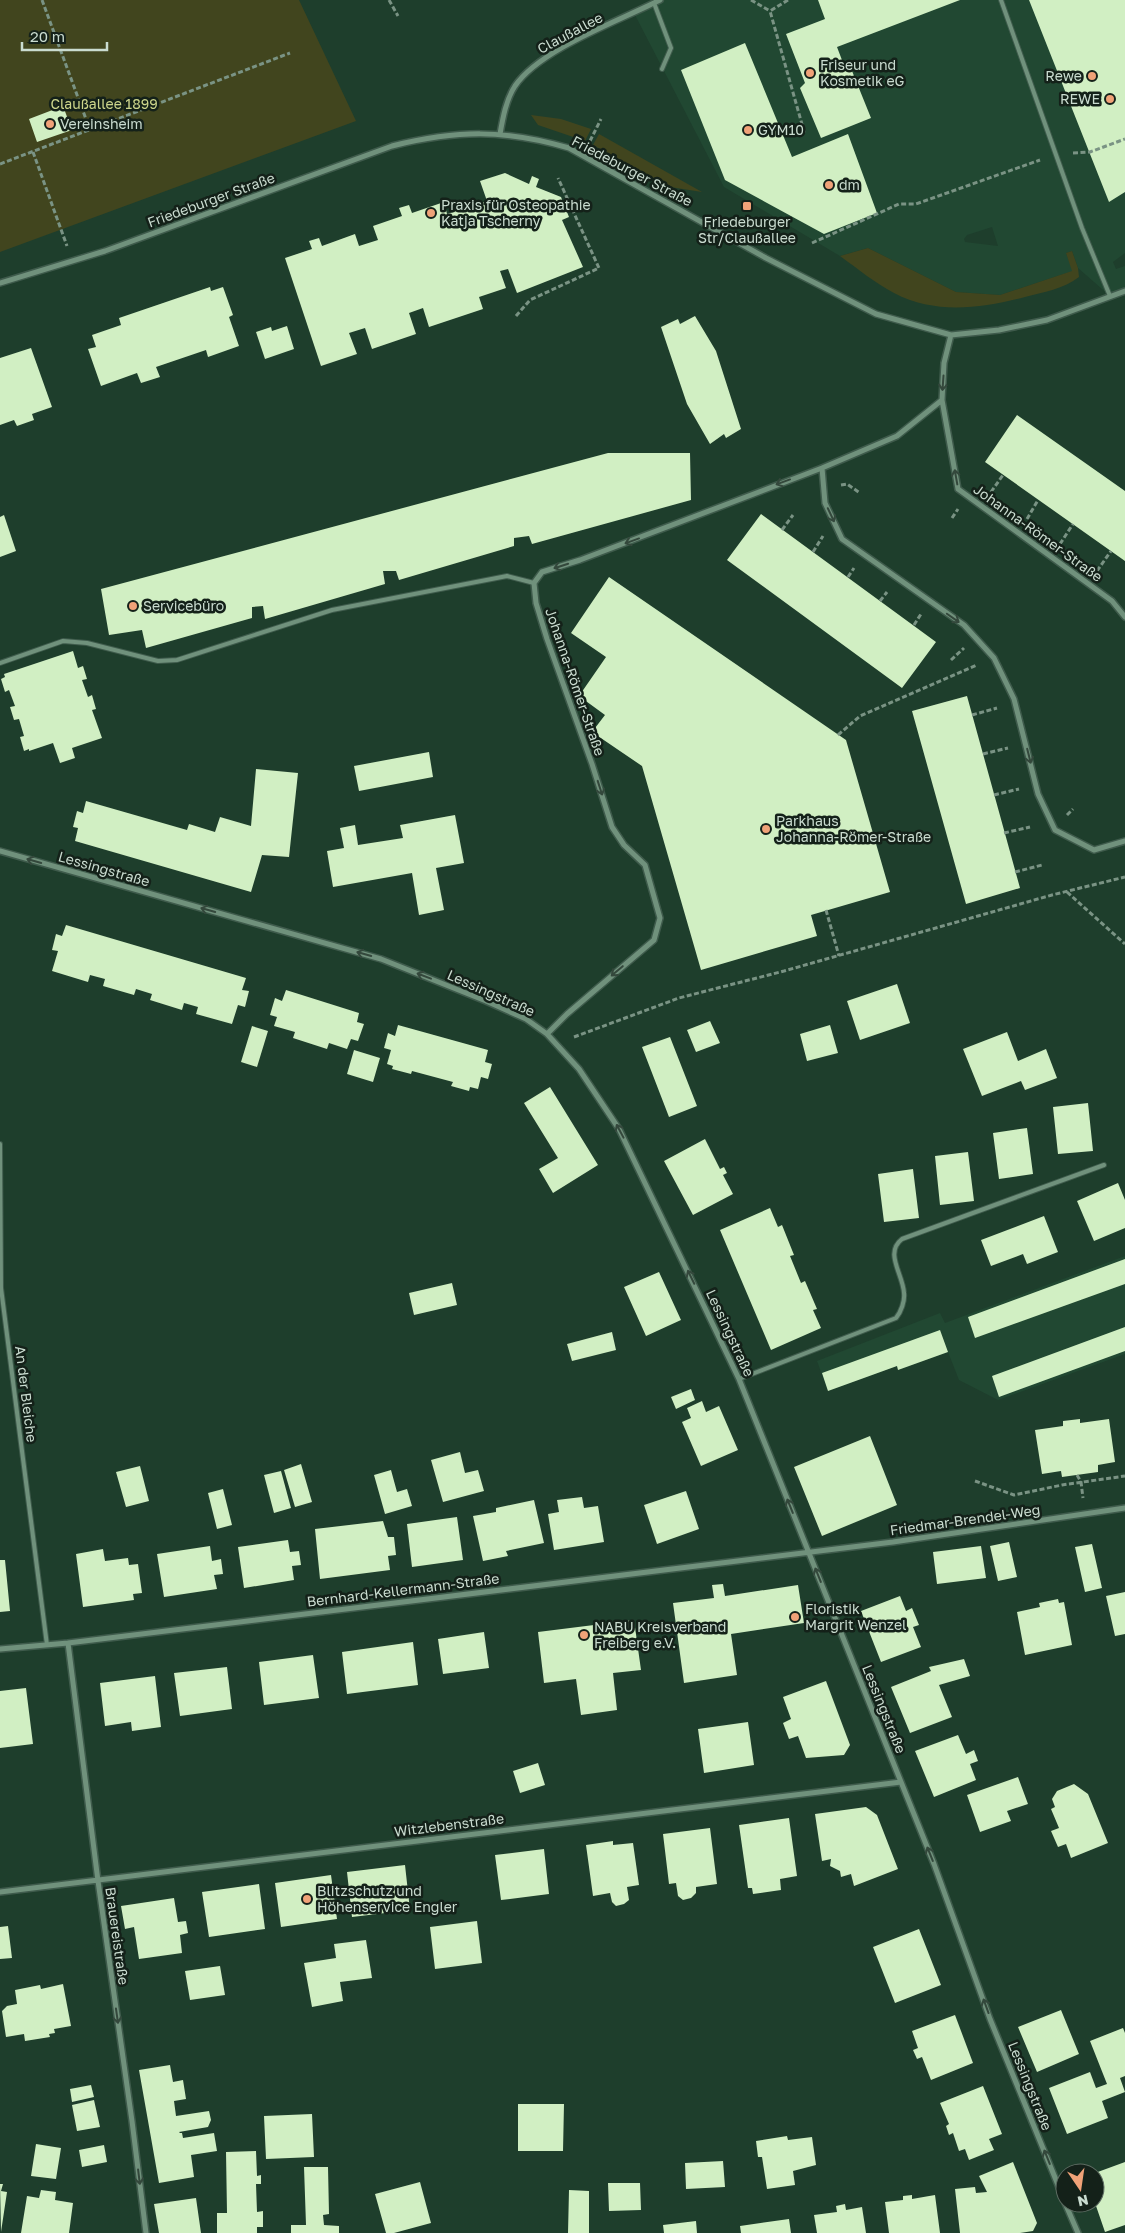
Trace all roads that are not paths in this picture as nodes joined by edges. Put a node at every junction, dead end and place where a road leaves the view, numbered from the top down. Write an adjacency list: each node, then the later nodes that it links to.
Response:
1 (1001, 0): 7 (lane)
2 (657, 1): 3 (lane); 4 (street, Claußallee)
3 (662, 69)
4 (500, 134): 5 (street, Friedeburger Straße); 8 (street, Friedeburger Straße)
5 (0, 283)
6 (1125, 291): 7 (street, Friedeburger Straße)
7 (1110, 296): 8 (street, Friedeburger Straße)
8 (951, 335): 9 (street, Johanna-Römer-Straße, one-way to 9)
9 (942, 400): 10 (street); 12 (street, Johanna-Römer-Straße, one-way to 9)
10 (822, 468): 11 (street, one-way to 11); 14 (street, one-way to 14)
11 (534, 583): 13 (lane); 16 (street, Johanna-Römer-Straße, one-way to 16)
12 (1125, 617)
13 (0, 663)
14 (1125, 841)
15 (0, 851): 16 (street, Lessingstraße, one-way to 15)
16 (547, 1034): 20 (street, Lessingstraße, one-way to 16)
17 (0, 1144): 19 (lane, An der Bleiche)
18 (1104, 1166): 20 (lane)
19 (1, 1273): 24 (lane, An der Bleiche)
20 (739, 1379): 22 (street, Lessingstraße, one-way to 20)
21 (1125, 1508): 22 (street, Friedmar-Brendel-Weg)
22 (808, 1552): 23 (street, Bernhard-Kellermann-Straße); 26 (street, Lessingstraße, one-way to 22)
23 (68, 1643): 24 (street, Bernhard-Kellermann-Straße); 27 (street, Brauereistraße)
24 (47, 1645): 25 (street, Bernhard-Kellermann-Straße)
25 (0, 1649)
26 (901, 1782): 27 (street, Witzlebenstraße); 29 (street, Lessingstraße, one-way to 26)
27 (98, 1881): 28 (street, Witzlebenstraße); 31 (street, Brauereistraße, one-way to 31)
28 (0, 1892)
29 (1055, 2178)
30 (1070, 2213): 32 (street, Lessingstraße)
31 (146, 2233)
32 (1078, 2233)

